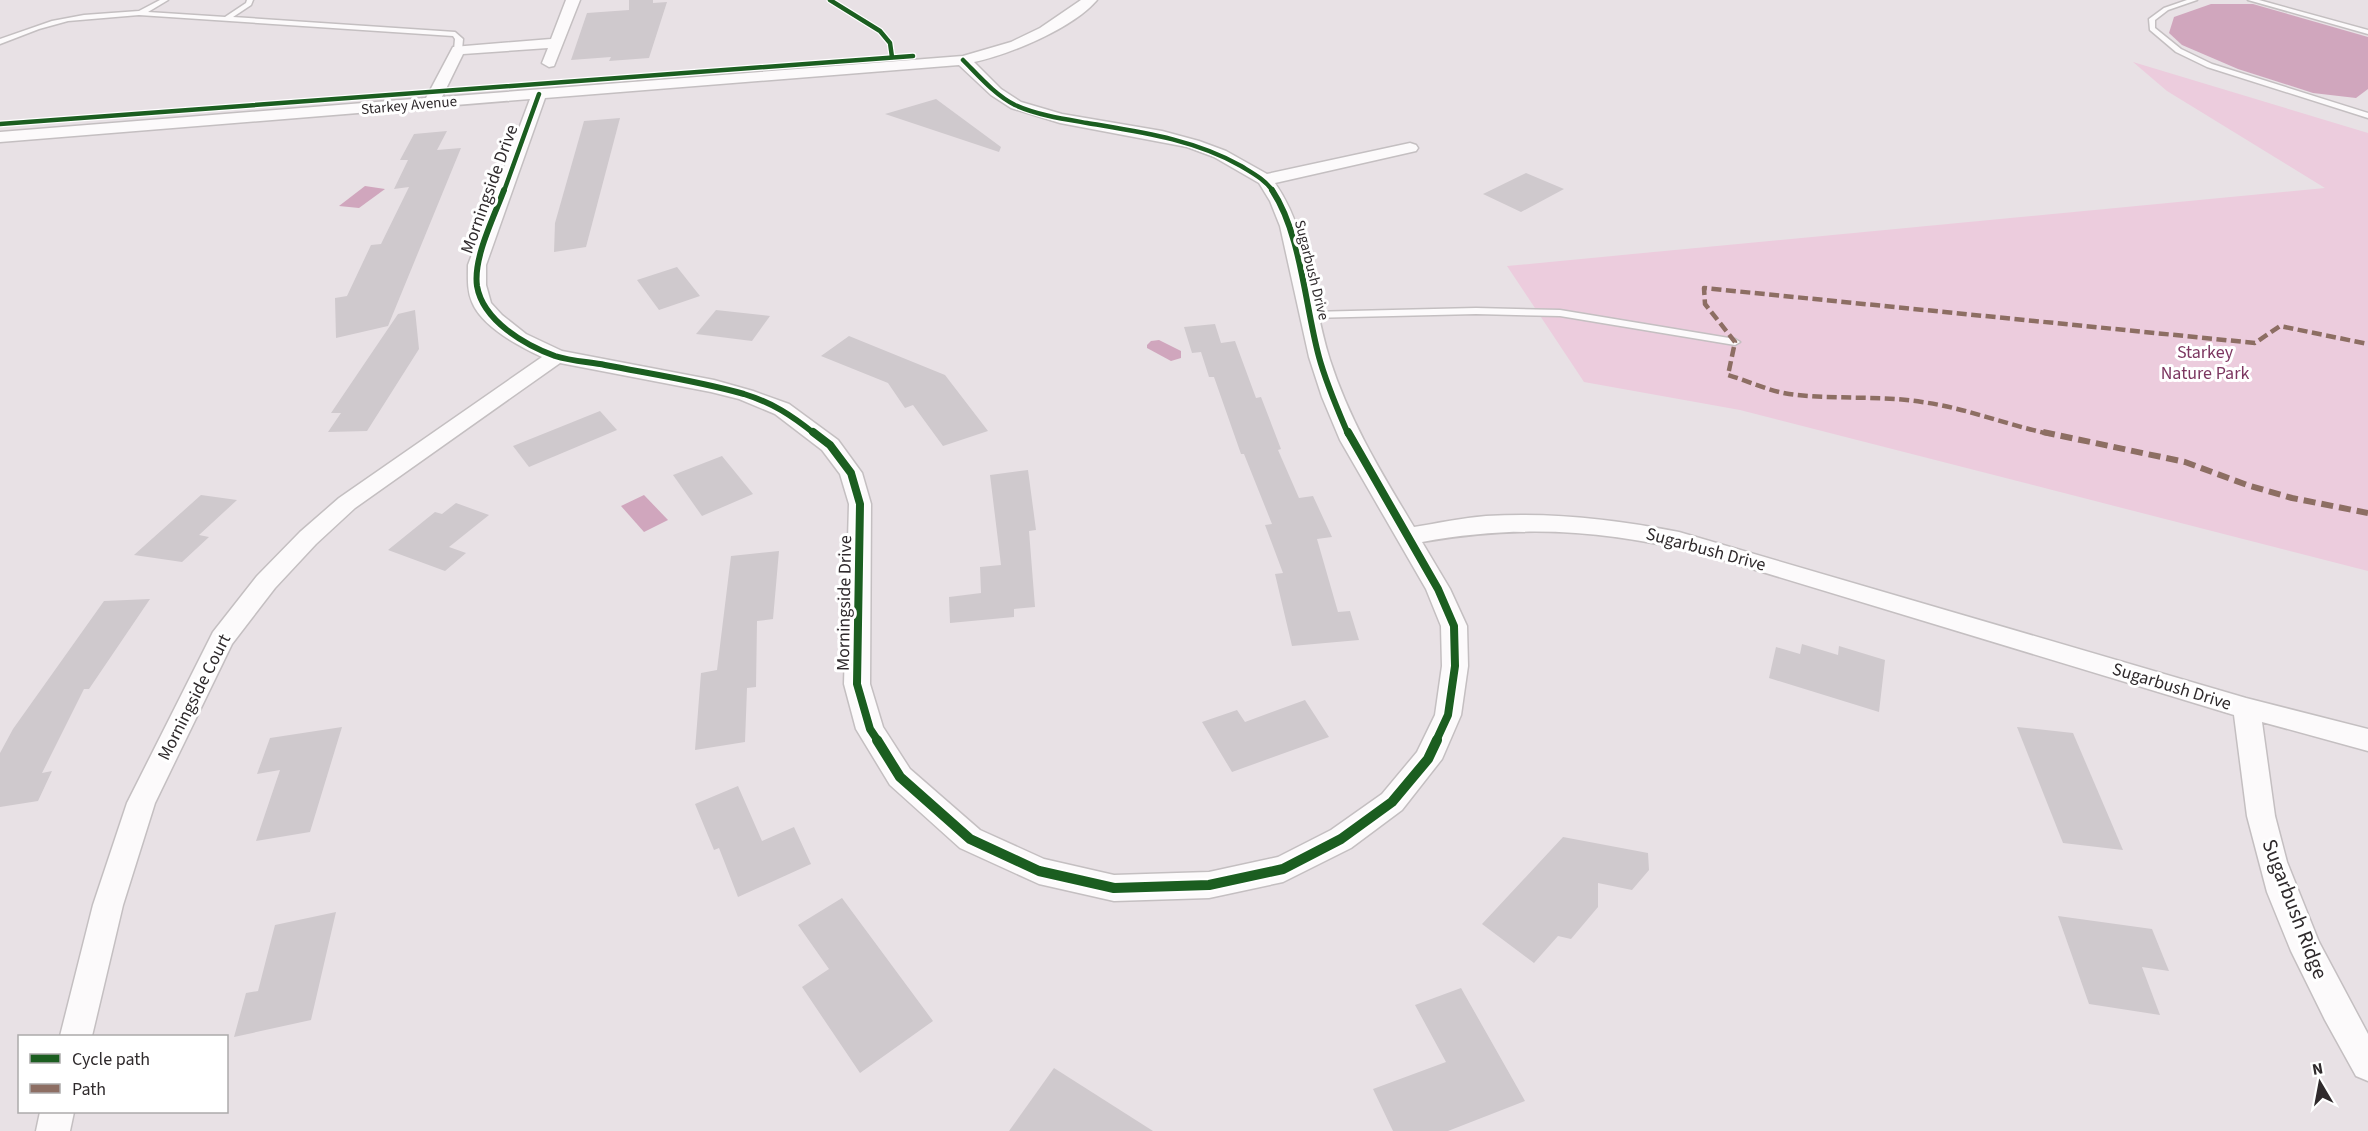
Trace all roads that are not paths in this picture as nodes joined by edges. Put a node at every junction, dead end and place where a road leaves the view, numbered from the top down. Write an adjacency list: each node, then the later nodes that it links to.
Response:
1 (165, 0): 7 (lane)
2 (249, 0): 8 (lane)
3 (573, 0): 11 (street)
4 (1090, 0): 13 (street, Starkey Avenue)
5 (2194, 0): 17 (lane)
6 (2251, 0): 9 (lane)
7 (139, 13): 8 (lane); 10 (lane)
8 (227, 18): 12 (lane)
9 (2368, 32)
10 (0, 42)
11 (556, 43): 12 (street); 14 (street)
12 (458, 50): 16 (street)
13 (963, 60): 15 (street, Starkey Avenue); 20 (street, Sugarbush Drive)
14 (549, 63)
15 (539, 94): 16 (street, Starkey Avenue); 23 (street, Morningside Drive)
16 (430, 103): 18 (street, Starkey Avenue)
17 (2368, 116)
18 (0, 137)
19 (1410, 148): 20 (street)
20 (1265, 180): 21 (street, Sugarbush Drive)
21 (1310, 315): 22 (lane); 24 (street, Sugarbush Drive)
22 (1735, 342)
23 (556, 356): 24 (street, Morningside Drive); 27 (street, Morningside Court)
24 (1409, 536): 25 (street, Sugarbush Drive)
25 (2246, 708): 26 (street, Sugarbush Drive); 28 (street, Sugarbush Ridge)
26 (2368, 740)
27 (76, 1035)
28 (2368, 1065)
29 (57, 1113): 30 (street)
30 (53, 1131)

